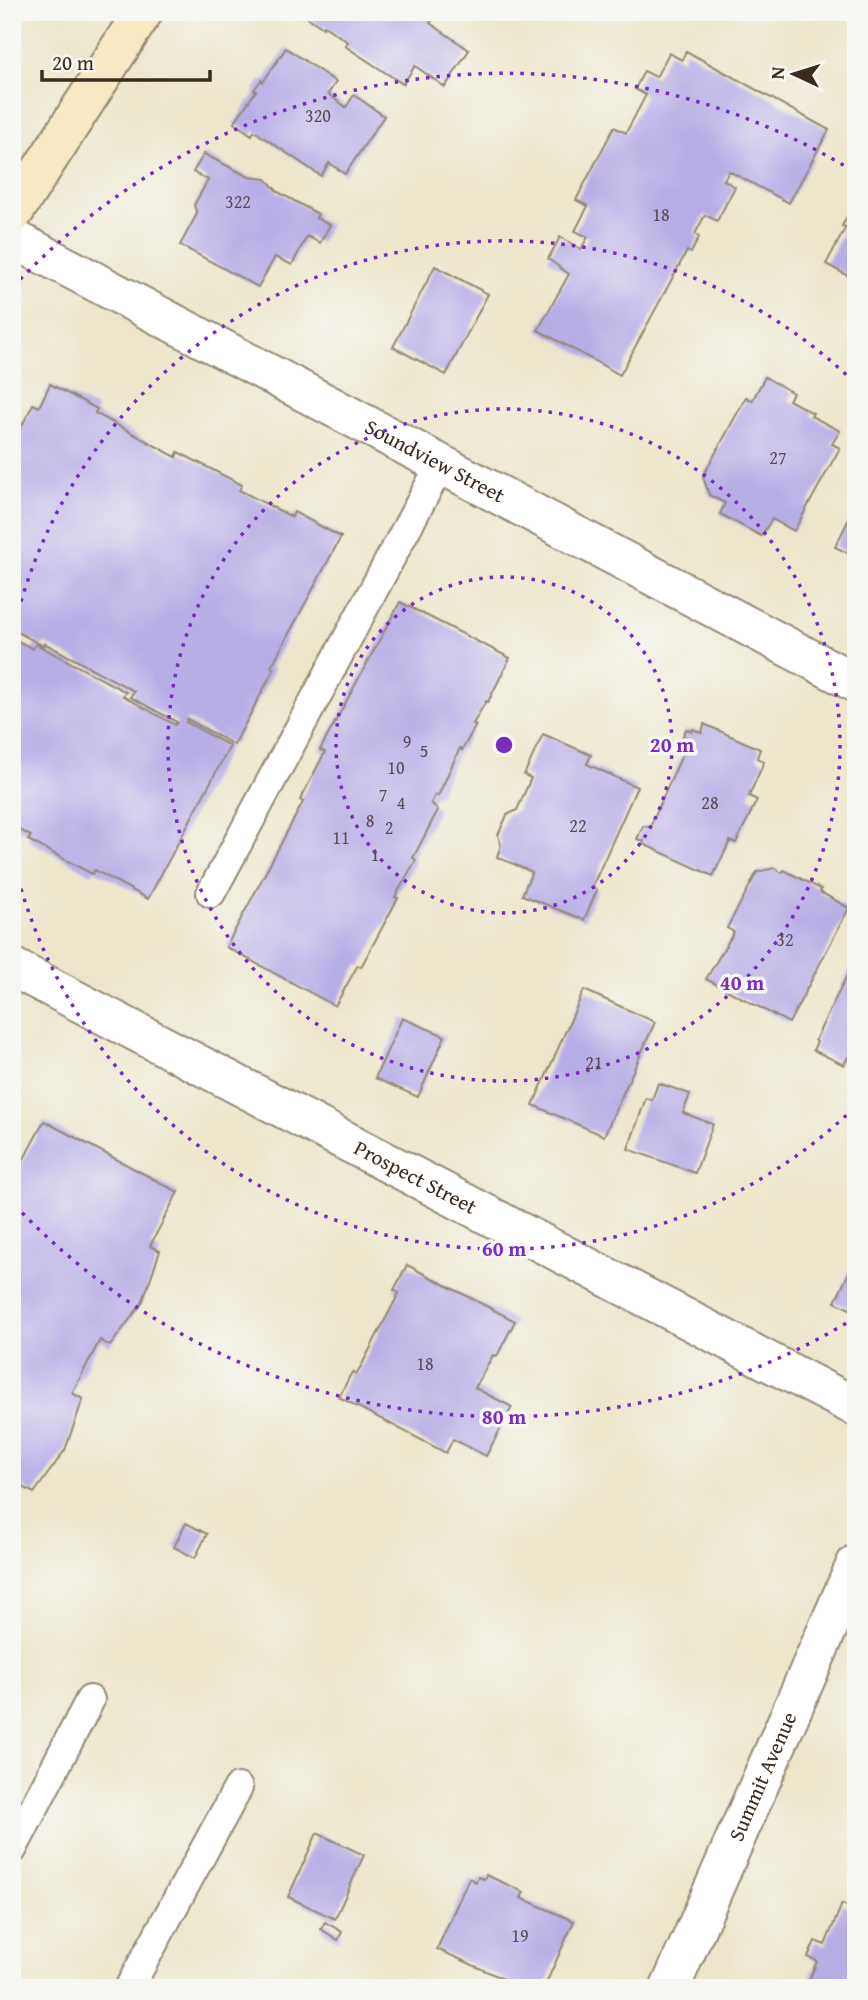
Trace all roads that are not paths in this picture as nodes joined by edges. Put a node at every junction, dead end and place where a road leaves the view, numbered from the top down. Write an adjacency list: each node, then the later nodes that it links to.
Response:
1 (140, 13): 2 (main road)
2 (12, 215)
3 (12, 238): 4 (street, Soundview Street)
4 (441, 464): 5 (street, Soundview Street); 6 (lane)
5 (856, 683)
6 (211, 893)
7 (12, 967): 8 (street, Prospect Street)
8 (856, 1407)
9 (856, 1564): 14 (street, Summit Avenue)
10 (90, 1700): 12 (lane)
11 (238, 1788): 13 (lane)
12 (12, 1850)
13 (130, 1988)
14 (670, 1988)

